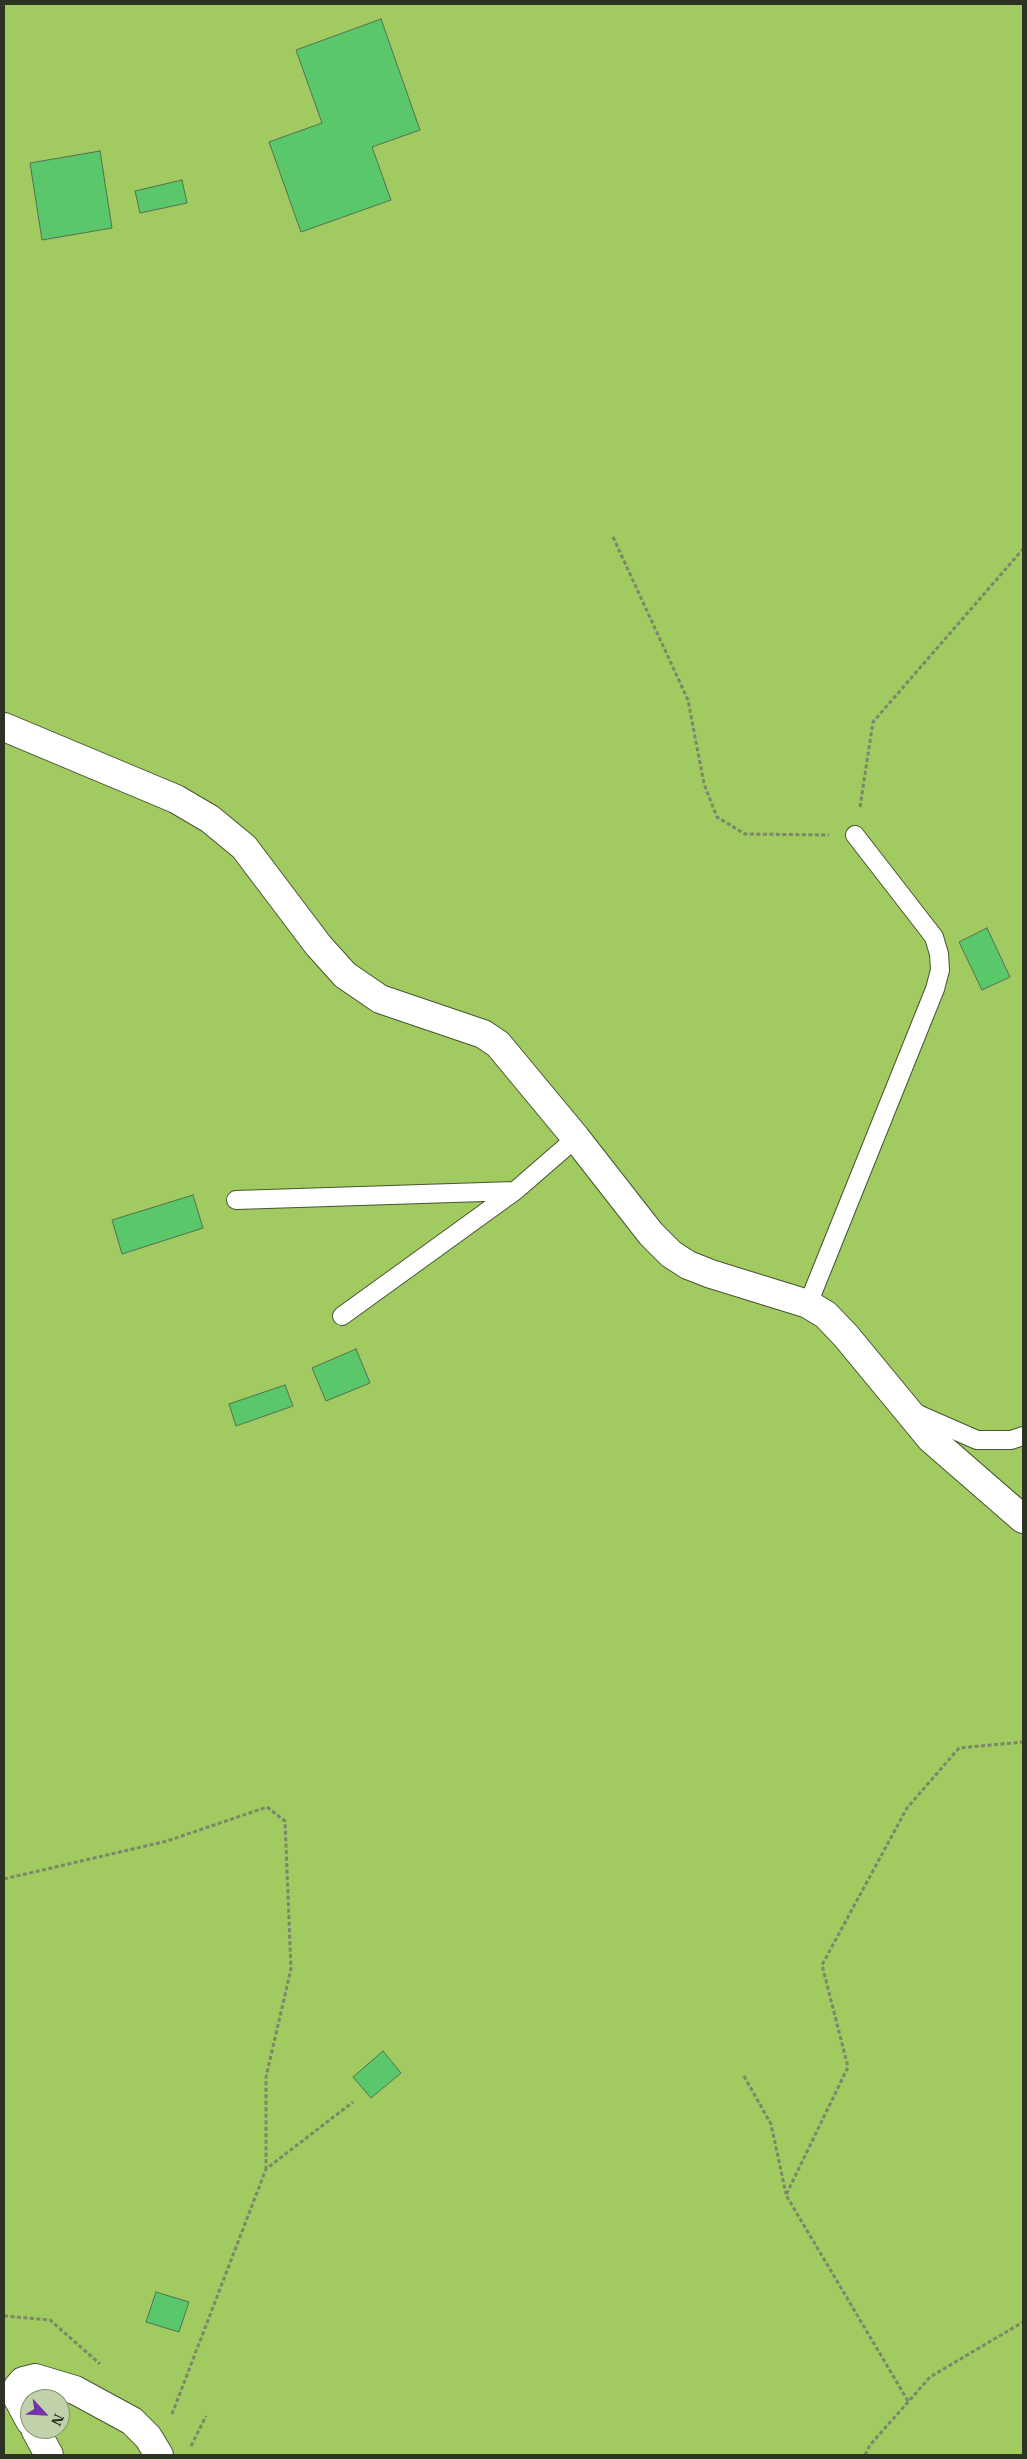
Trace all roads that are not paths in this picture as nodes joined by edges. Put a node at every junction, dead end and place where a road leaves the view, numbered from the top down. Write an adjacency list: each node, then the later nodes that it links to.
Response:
1 (4, 727): 3 (street)
2 (855, 835): 6 (lane)
3 (576, 1138): 4 (lane); 6 (street)
4 (515, 1191): 5 (lane); 7 (lane)
5 (236, 1200)
6 (808, 1304): 8 (street)
7 (342, 1316)
8 (904, 1408): 9 (lane); 10 (street)
9 (1023, 1436)
10 (1023, 1519)
11 (20, 2402): 13 (street)
12 (40, 2439): 14 (street)
13 (158, 2453)
14 (49, 2455)

